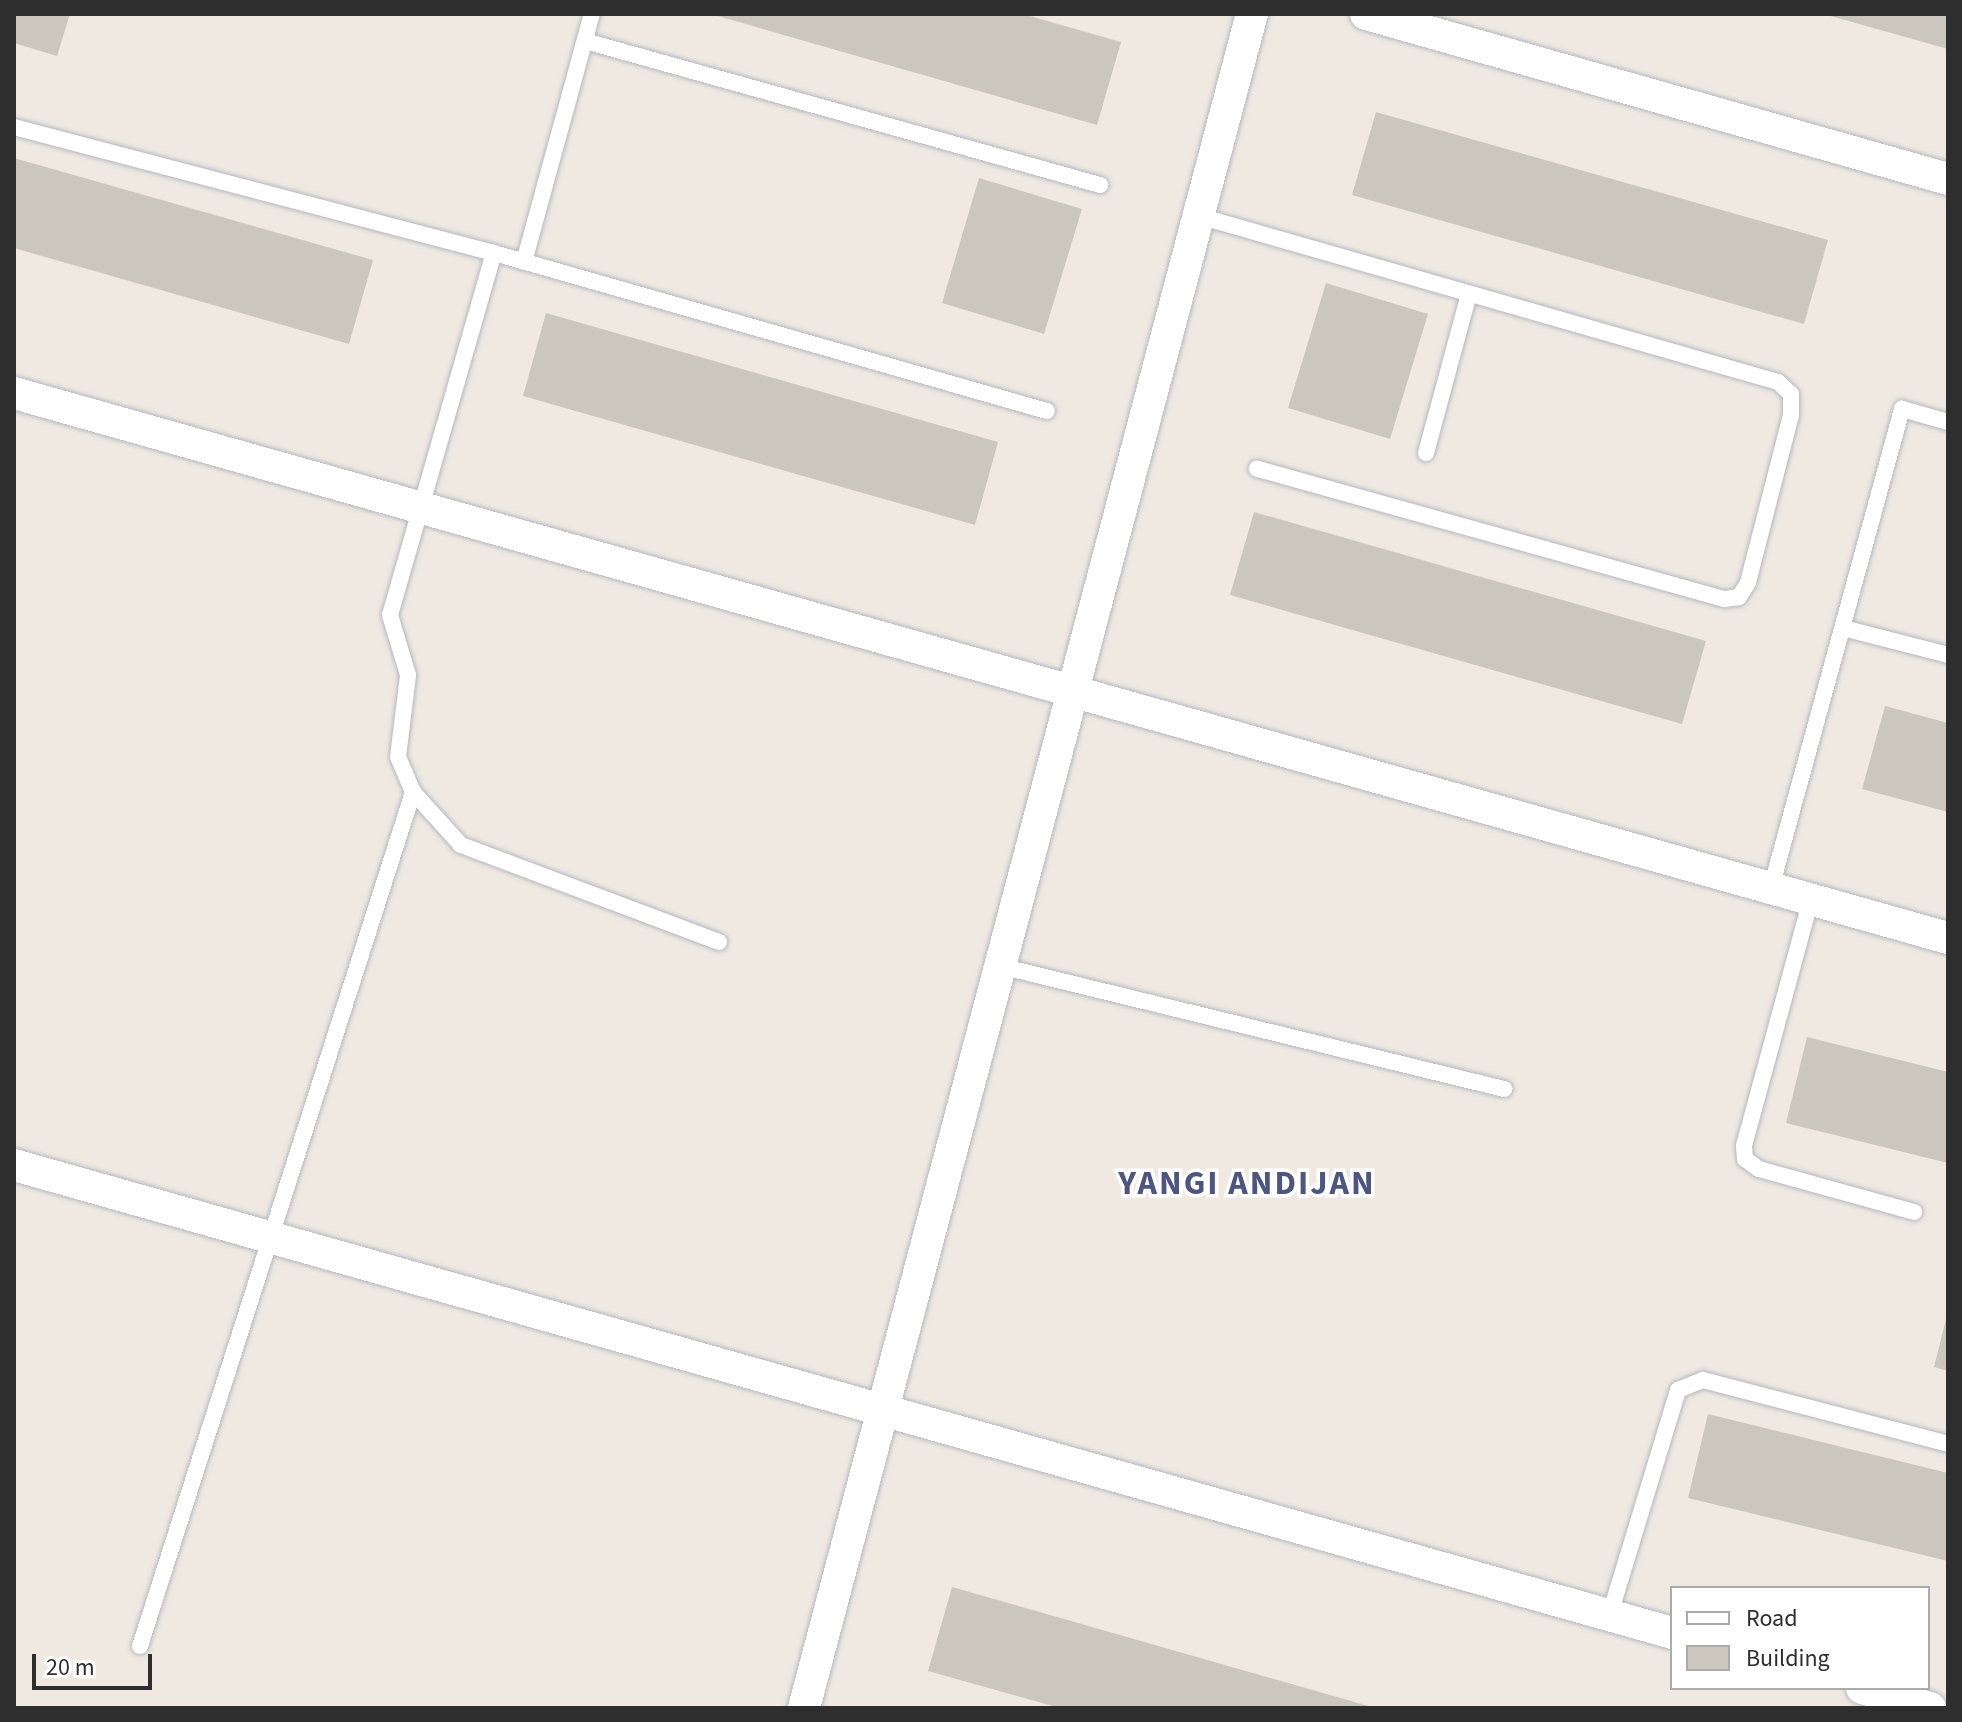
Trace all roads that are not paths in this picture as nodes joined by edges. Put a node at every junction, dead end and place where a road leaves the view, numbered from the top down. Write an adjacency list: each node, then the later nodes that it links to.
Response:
1 (592, 14): 4 (lane)
2 (1252, 14): 8 (street)
3 (1366, 14): 6 (street)
4 (585, 41): 7 (lane); 10 (lane)
5 (14, 127): 9 (lane)
6 (1948, 179)
7 (1100, 185)
8 (1199, 216): 11 (lane); 20 (street)
9 (494, 253): 10 (lane); 17 (lane)
10 (524, 262): 13 (lane)
11 (1469, 294): 15 (lane); 16 (lane)
12 (14, 393): 17 (street)
13 (1047, 411)
14 (1948, 422): 18 (lane)
15 (1426, 453)
16 (1257, 469)
17 (422, 509): 20 (street); 21 (lane)
18 (1843, 628): 19 (lane); 22 (lane)
19 (1948, 655)
20 (1073, 692): 22 (street); 26 (street)
21 (413, 792): 25 (lane); 30 (lane)
22 (1771, 888): 23 (street)
23 (1811, 899): 24 (street); 29 (lane)
24 (1948, 938)
25 (719, 942)
26 (1000, 966): 27 (lane); 31 (street)
27 (1504, 1089)
28 (14, 1165): 30 (street)
29 (1914, 1212)
30 (272, 1240): 31 (street); 35 (lane)
31 (883, 1409): 33 (street); 37 (street)
32 (1948, 1444): 33 (lane)
33 (1610, 1614): 34 (street)
34 (1670, 1632)
35 (140, 1646)
36 (1869, 1690): 38 (street)
37 (804, 1708)
38 (1930, 1708)

